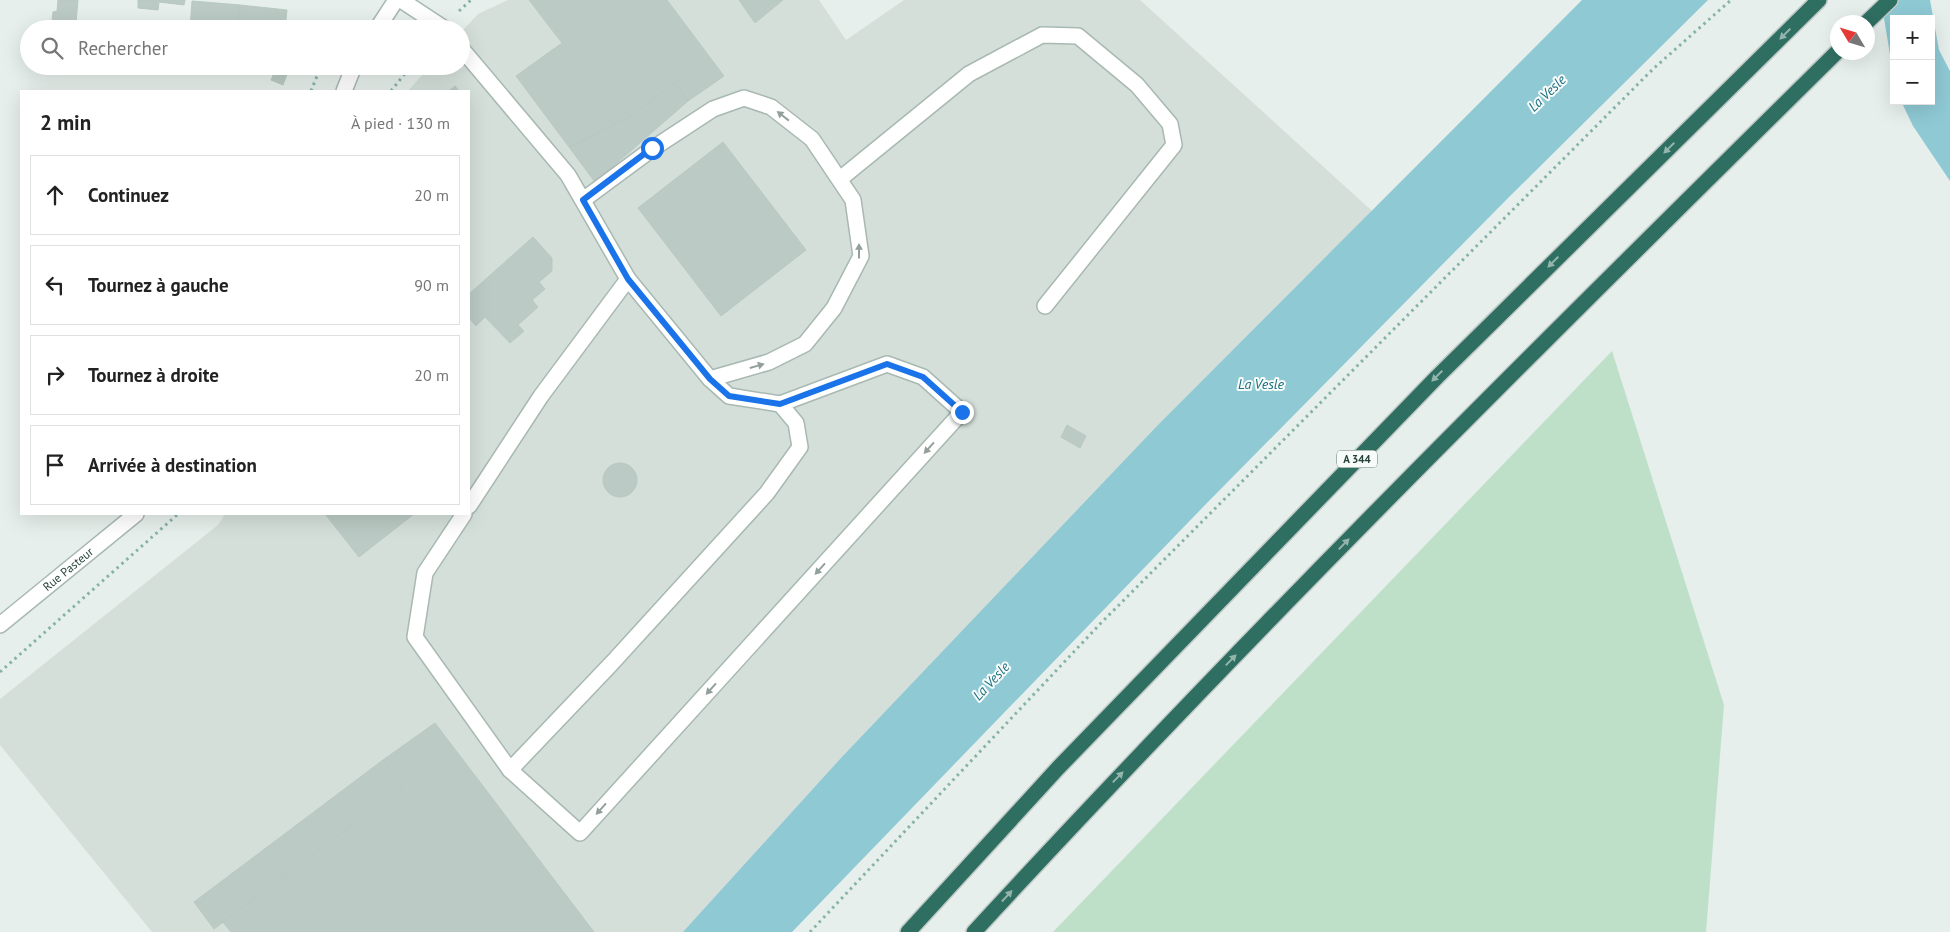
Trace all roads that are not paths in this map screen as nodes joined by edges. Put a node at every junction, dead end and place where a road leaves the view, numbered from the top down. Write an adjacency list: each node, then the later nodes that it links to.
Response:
1 (396, 0): 6 (street)
2 (401, 0): 7 (street)
3 (1819, 0): 23 (highway, A 344, one-way to 23)
4 (1890, 0): 5 (highway)
5 (1874, 15)
6 (383, 20)
7 (433, 20)
8 (470, 59): 13 (street)
9 (1830, 59): 24 (highway, one-way to 9)
10 (350, 75): 11 (street)
11 (344, 90)
12 (840, 180): 13 (street, one-way to 13); 15 (street); 16 (street, one-way to 12)
13 (583, 200): 14 (street)
14 (628, 279): 16 (street); 18 (street)
15 (1045, 306)
16 (710, 379): 17 (street)
17 (780, 404): 22 (street); 22 (street, one-way to 22)
18 (470, 504)
19 (135, 515): 21 (street, Rue Pasteur)
20 (463, 515): 22 (street)
21 (0, 625)
22 (510, 770)
23 (908, 932)
24 (974, 932)

